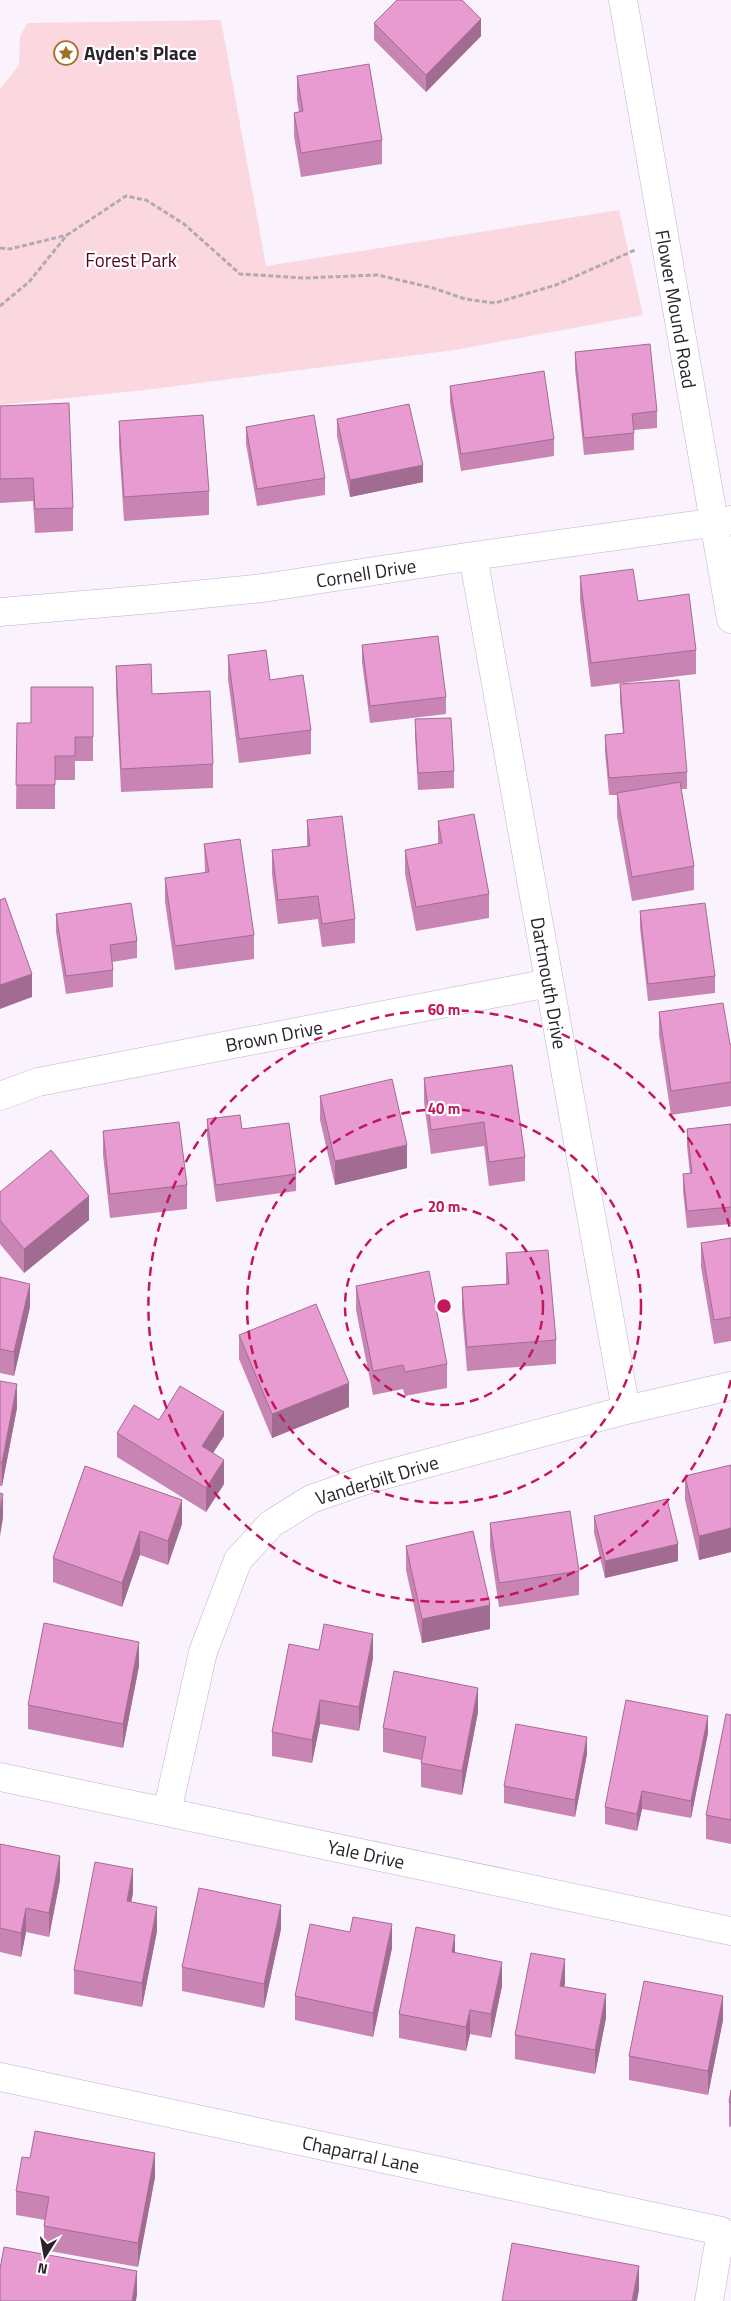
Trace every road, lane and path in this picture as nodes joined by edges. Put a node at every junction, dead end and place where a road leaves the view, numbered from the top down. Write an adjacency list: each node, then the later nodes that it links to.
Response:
1 (623, 0): 3 (street, Flower Mound Road)
2 (67, 235): 3 (path); 4 (path); 5 (path)
3 (664, 241): 6 (street, Flower Mound Road)
4 (0, 248)
5 (0, 306)
6 (722, 521): 7 (street, Cornell Drive); 9 (street, Flower Mound Road)
7 (473, 556): 8 (street, Cornell Drive); 10 (street, Dartmouth Drive)
8 (0, 612)
9 (731, 619)
10 (549, 983): 11 (street, Brown Drive); 13 (street, Dartmouth Drive)
11 (0, 1096)
12 (731, 1386): 13 (street, Vanderbilt Drive)
13 (626, 1410): 15 (street, Vanderbilt Drive)
14 (0, 1777): 15 (street, Yale Drive)
15 (167, 1812): 16 (street, Yale Drive)
16 (731, 1932)
17 (0, 2077): 18 (street, Chaparral Lane)
18 (709, 2301)

